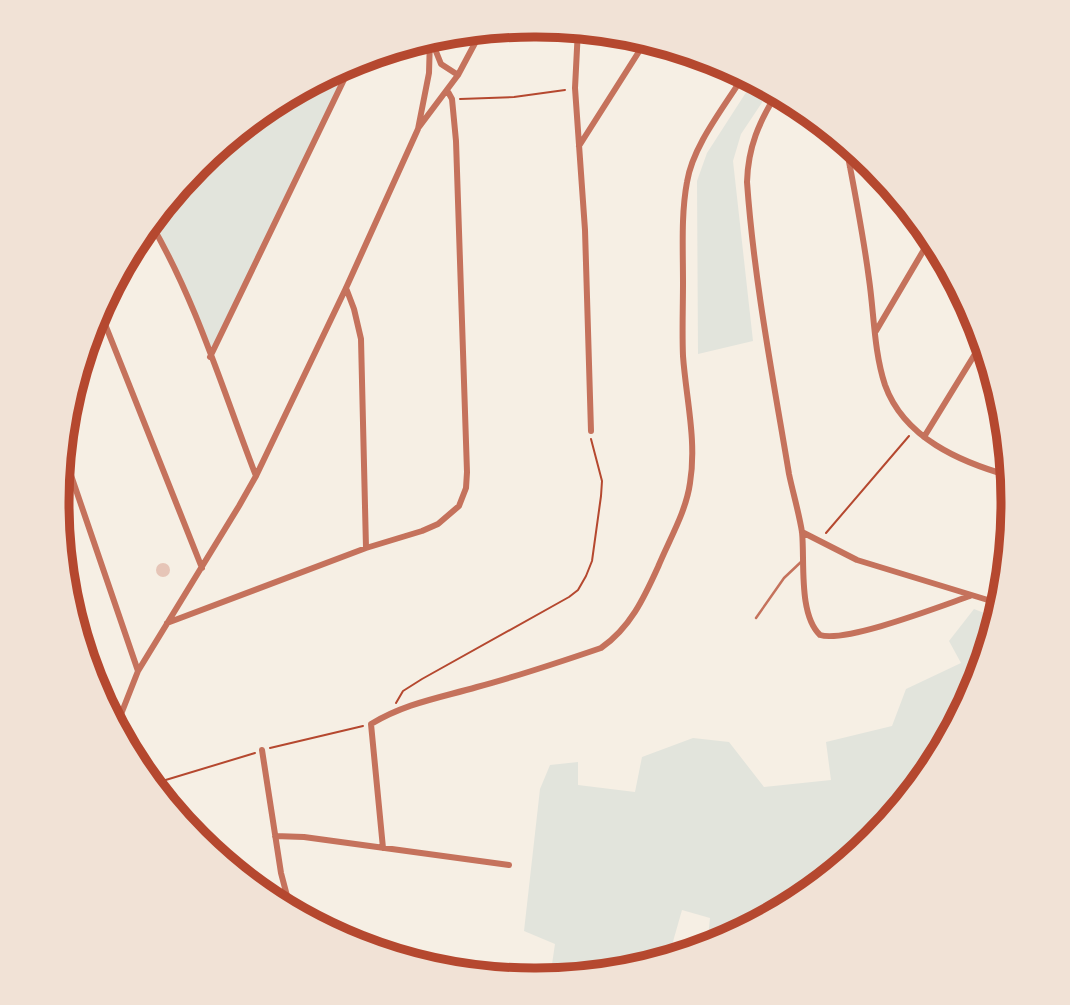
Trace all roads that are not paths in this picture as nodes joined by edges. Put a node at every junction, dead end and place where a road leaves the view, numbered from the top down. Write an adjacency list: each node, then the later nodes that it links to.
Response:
1 (577, 39): 12 (street)
2 (476, 41): 6 (street)
3 (435, 48): 6 (street)
4 (430, 49): 11 (street)
5 (640, 49): 12 (street)
6 (458, 75): 9 (street)
7 (345, 78): 22 (street)
8 (739, 84): 40 (street)
9 (447, 90): 11 (street); 29 (street)
10 (772, 102): 28 (street)
11 (418, 129): 18 (street)
12 (578, 148): 23 (street)
13 (848, 158): 15 (street)
14 (853, 162): 15 (street)
15 (850, 167): 20 (street)
16 (156, 232): 22 (street)
17 (925, 248): 20 (street)
18 (346, 288): 27 (street); 29 (street)
19 (105, 324): 31 (street)
20 (876, 331): 24 (street)
21 (976, 353): 24 (street)
22 (211, 357): 27 (street)
23 (591, 430)
24 (925, 437): 26 (street)
25 (70, 472): 36 (street)
26 (1000, 473)
27 (256, 476): 31 (street)
28 (802, 532): 30 (street); 32 (street)
29 (366, 548): 35 (street)
30 (802, 561): 32 (street); 34 (lane)
31 (202, 568): 35 (street)
32 (970, 596): 33 (street)
33 (990, 601)
34 (756, 618)
35 (167, 622): 36 (street)
36 (138, 671): 37 (street)
37 (121, 715)
38 (262, 750): 39 (street)
39 (275, 836): 40 (street); 42 (street)
40 (383, 848): 41 (street)
41 (509, 865)
42 (287, 897)

